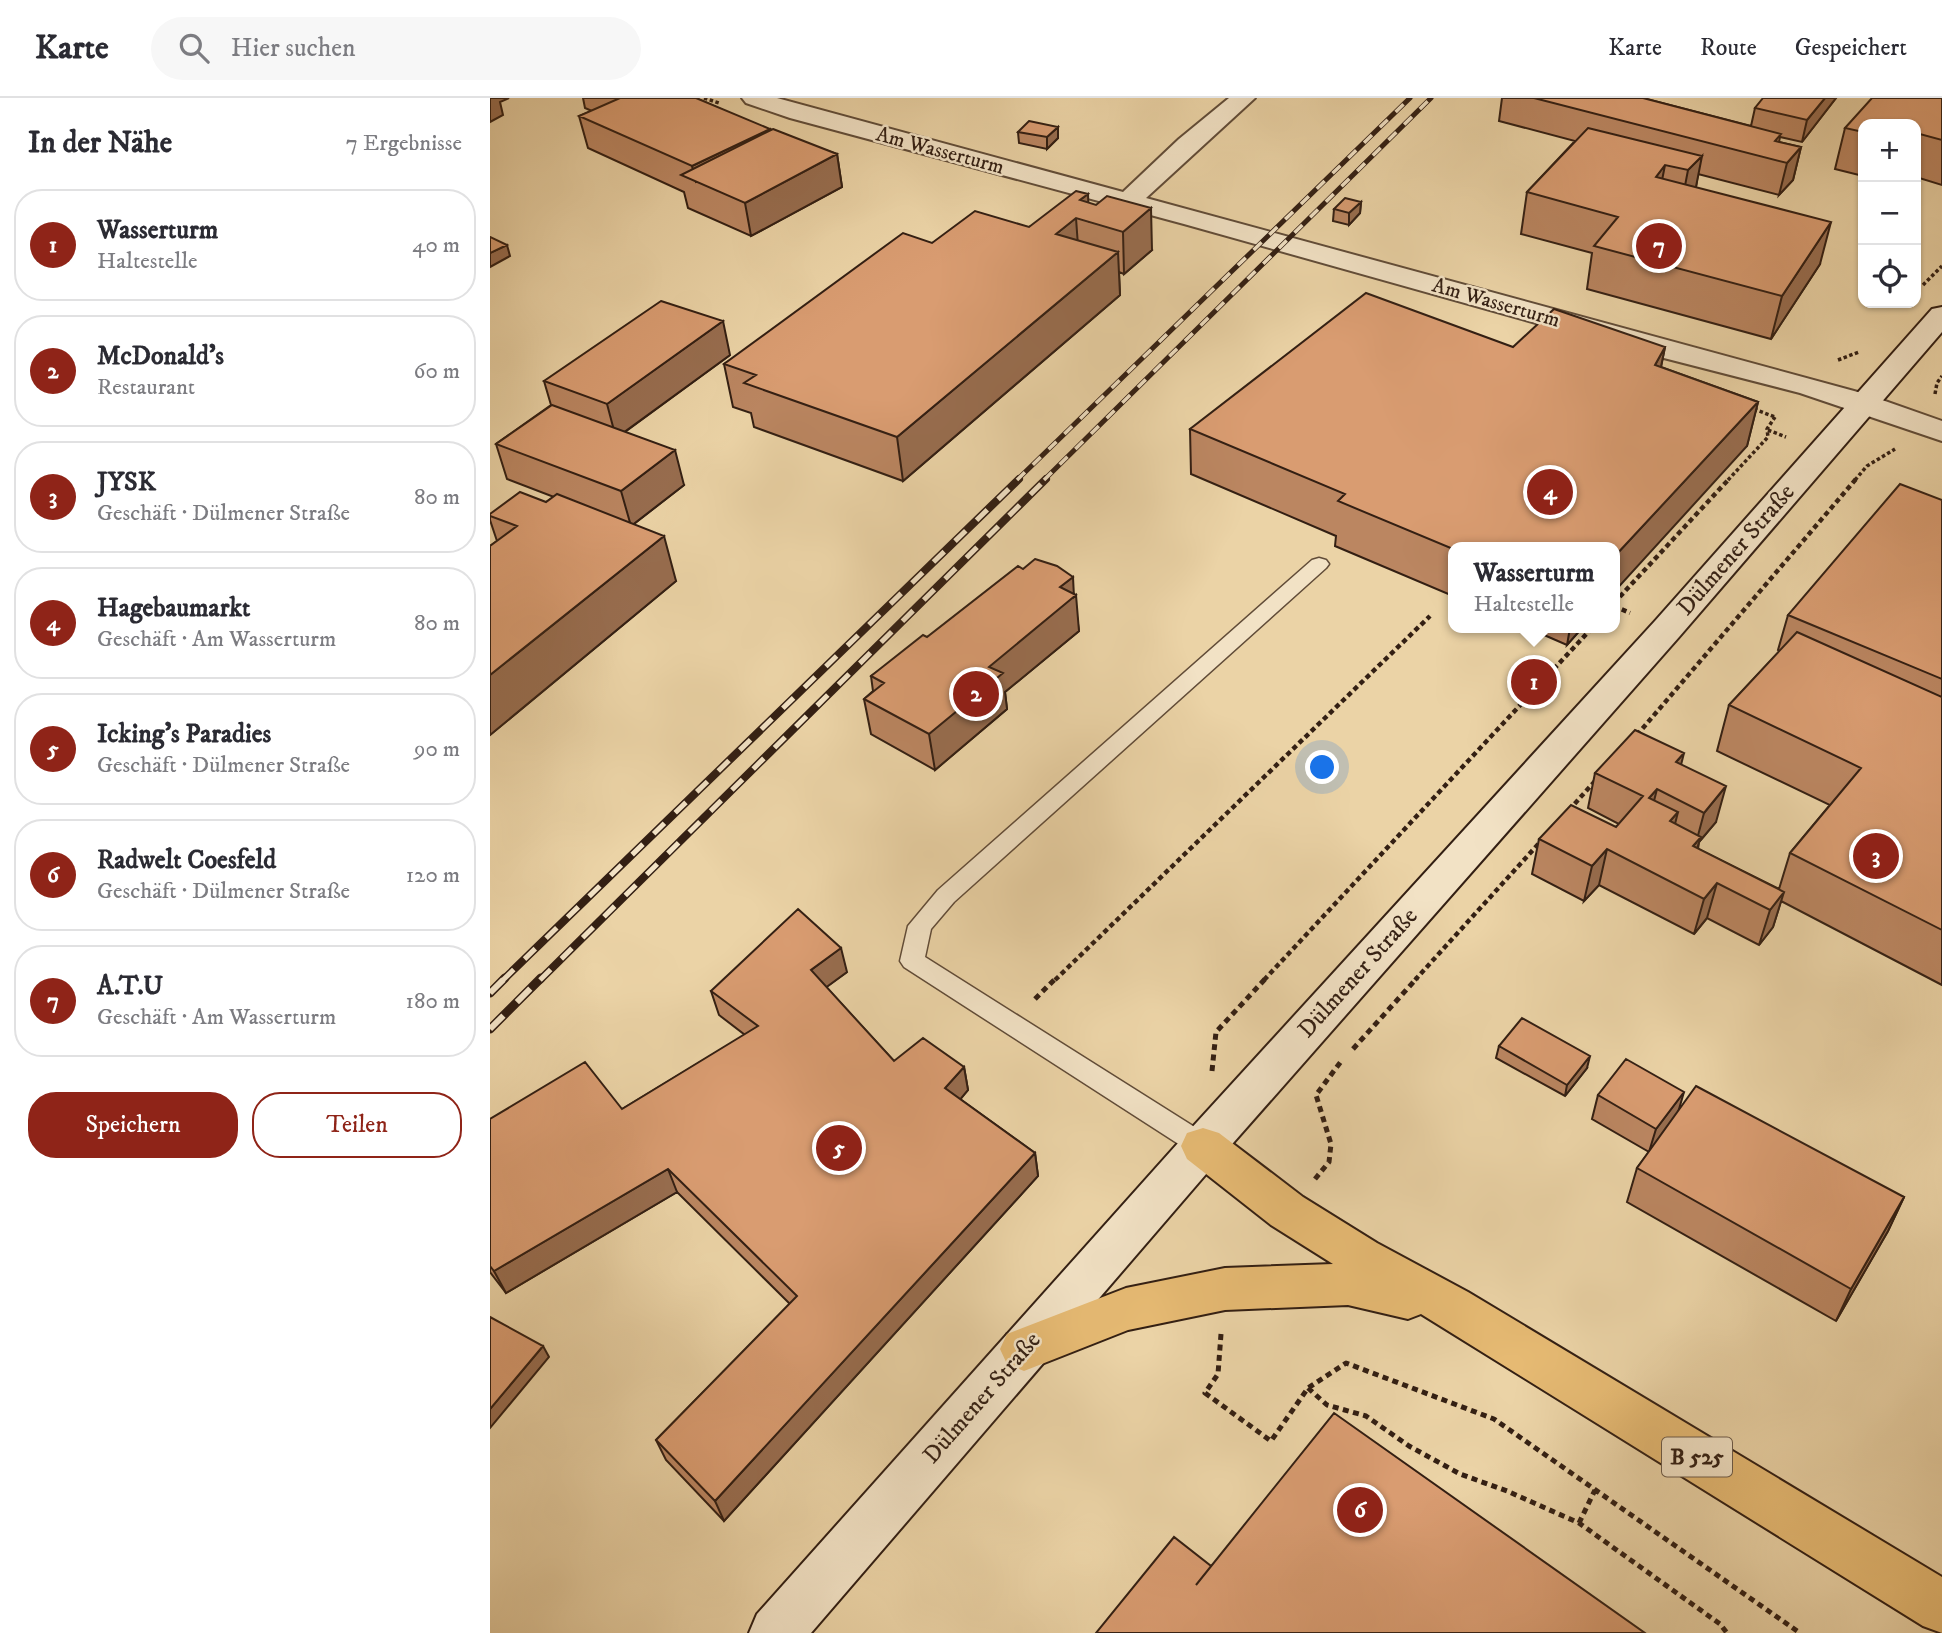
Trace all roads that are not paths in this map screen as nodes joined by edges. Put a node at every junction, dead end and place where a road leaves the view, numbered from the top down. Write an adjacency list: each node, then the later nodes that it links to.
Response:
1 (754, 98): 3 (street, Am Wasserturm)
2 (1243, 98): 3 (street)
3 (1128, 201): 5 (street, Am Wasserturm)
4 (1942, 315): 5 (street, Dülmener Straße)
5 (1866, 403): 6 (street, Am Wasserturm); 8 (street, Dülmener Straße)
6 (1942, 432)
7 (1319, 564): 8 (lane)
8 (1203, 1146): 9 (main road, B 525); 10 (street, Dülmener Straße)
9 (1451, 1307): 10 (main road); 11 (main road, B 525)
10 (1024, 1349): 12 (street, Dülmener Straße)
11 (1942, 1607)
12 (776, 1633)

